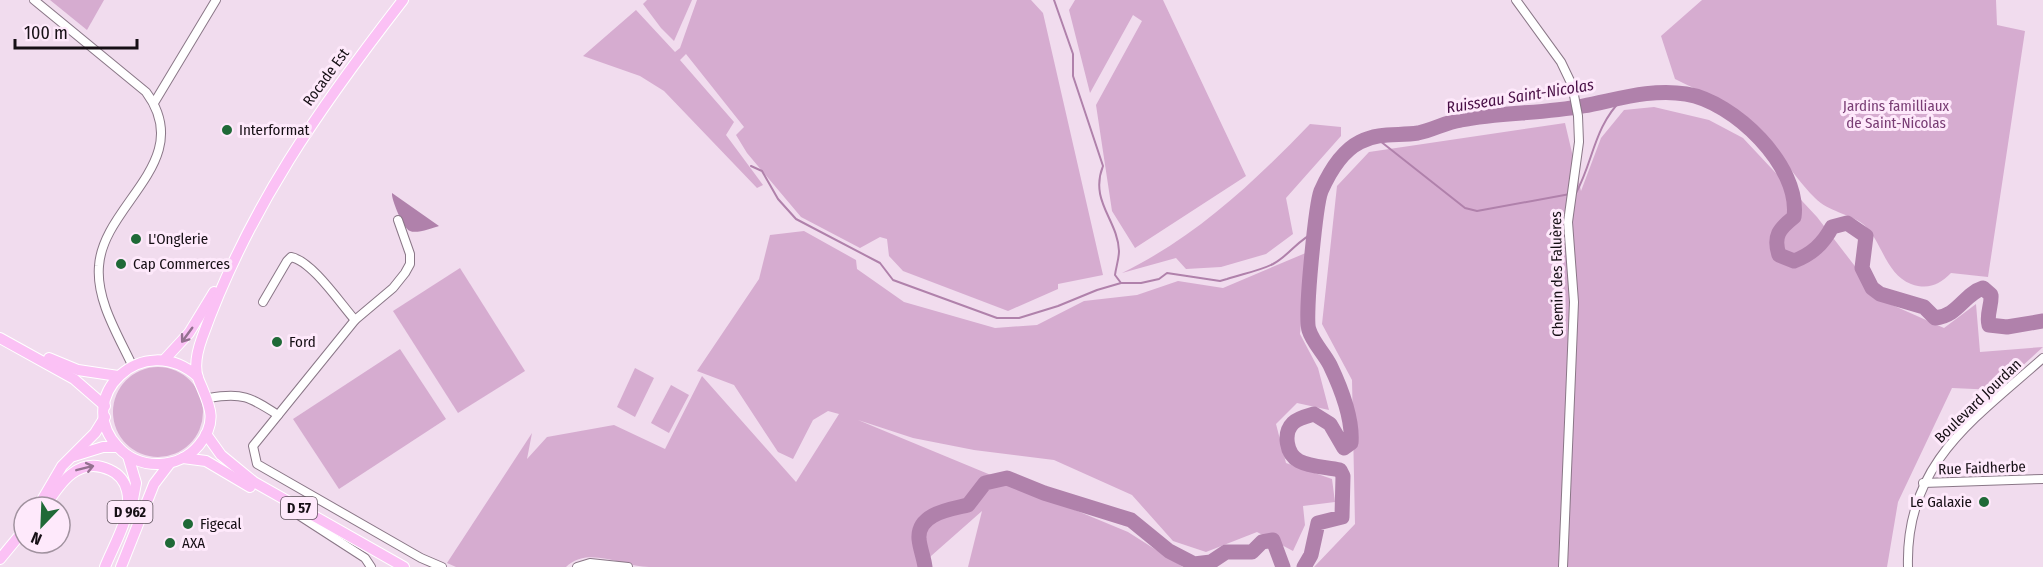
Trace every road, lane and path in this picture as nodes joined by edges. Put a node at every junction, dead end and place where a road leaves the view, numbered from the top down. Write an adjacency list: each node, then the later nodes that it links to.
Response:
1 (34, 0): 5 (street)
2 (216, 0): 5 (street)
3 (403, 0): 7 (main road, Rocade Est)
4 (1516, 0): 42 (street, Chemin des Faluères)
5 (154, 103): 13 (street)
6 (398, 220): 9 (street)
7 (227, 272): 12 (main road, one-way to 12); 15 (main road)
8 (263, 302): 9 (street)
9 (355, 320): 18 (street)
10 (3, 339): 14 (main road); 17 (main road)
11 (2043, 358): 26 (street, Boulevard Jourdan)
12 (165, 359): 13 (main road); 15 (main road)
13 (132, 365): 14 (main road)
14 (118, 376): 17 (main road)
15 (198, 377): 16 (main road)
16 (209, 398): 18 (street); 19 (main road)
17 (105, 412): 20 (main road); 22 (main road)
18 (278, 415): 39 (street)
19 (206, 434): 23 (main road); 38 (main road, D 57)
20 (118, 447): 21 (main road); 22 (main road)
21 (128, 456): 24 (main road); 34 (main road, D 962)
22 (71, 457): 27 (main road)
23 (183, 458): 24 (main road); 29 (main road, D 57)
24 (170, 463): 35 (main road, D 962)
25 (2043, 479): 26 (street, Rue Faidherbe)
26 (1923, 483): 43 (street, Boulevard Jourdan)
27 (45, 495)
28 (53, 495): 34 (main road, one-way to 34)
29 (300, 516): 36 (street); 37 (main road, D 57)
30 (12, 544): 32 (main road)
31 (12, 554): 33 (main road)
32 (0, 559)
33 (0, 566)
34 (107, 567)
35 (120, 567)
36 (371, 567)
37 (390, 567)
38 (404, 567)
39 (442, 567)
40 (577, 567): 41 (street)
41 (628, 567)
42 (1563, 567)
43 (1908, 567)

